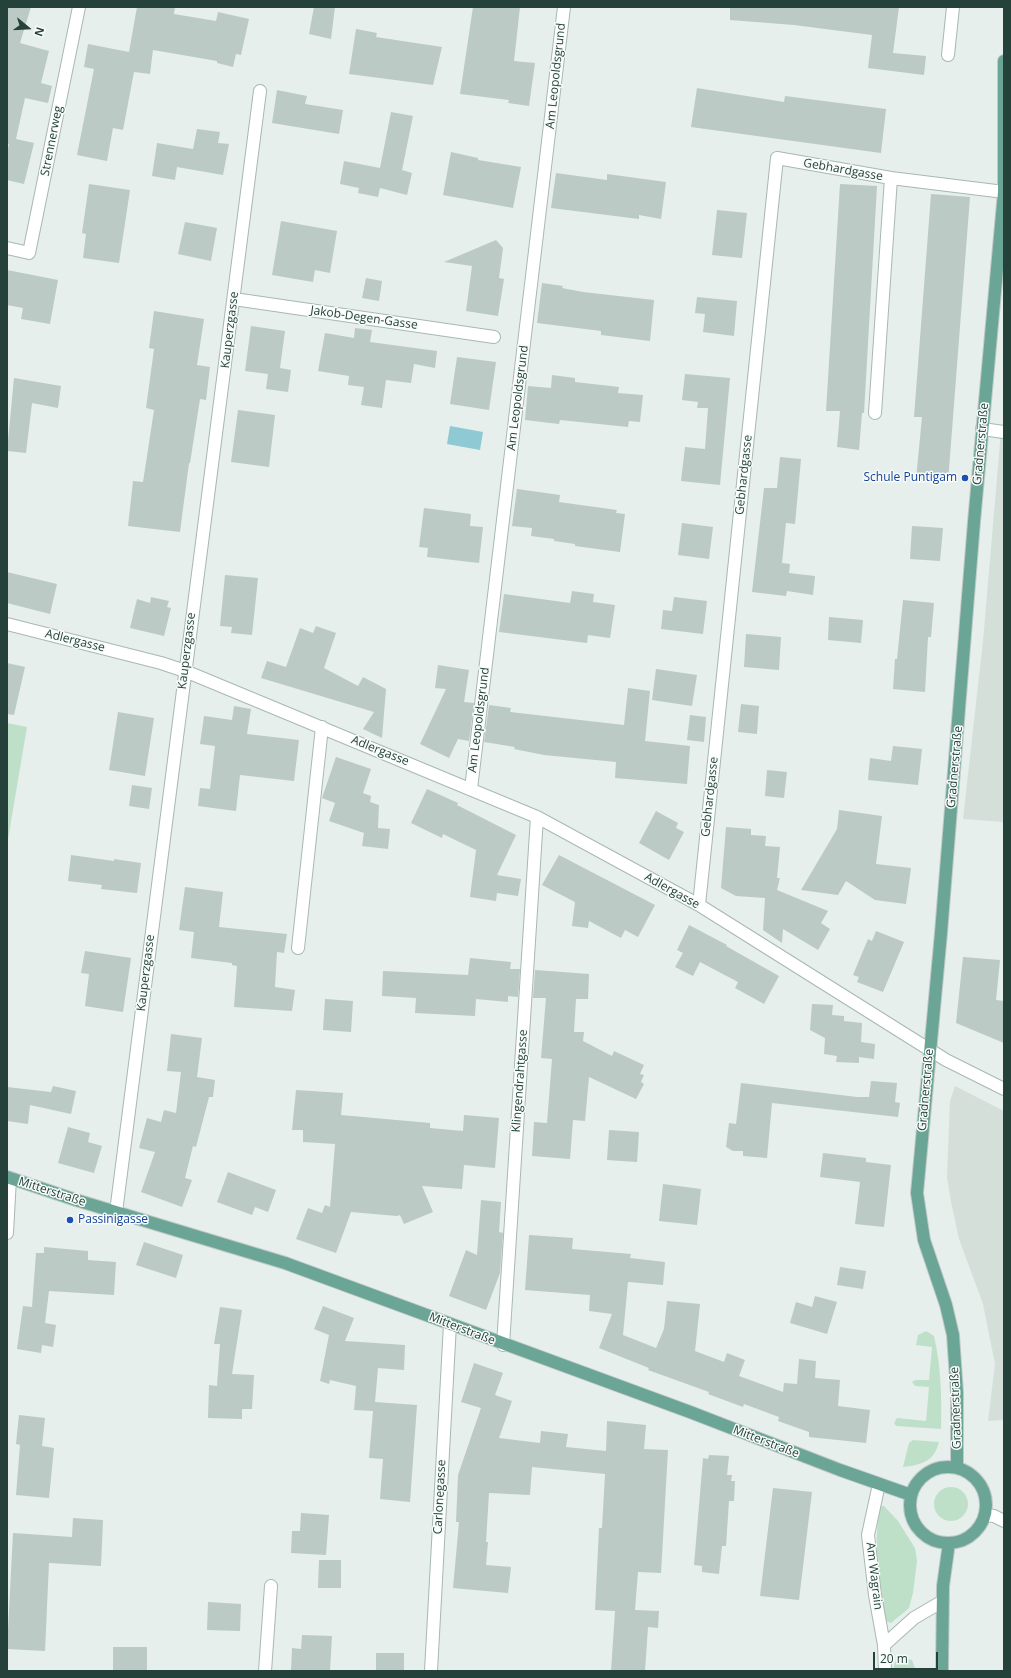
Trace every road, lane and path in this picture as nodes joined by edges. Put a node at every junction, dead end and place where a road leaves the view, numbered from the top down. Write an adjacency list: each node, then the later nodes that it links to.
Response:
1 (79, 7): 9 (street, Strennerweg)
2 (564, 7): 18 (street, Am Leopoldsgrund)
3 (953, 7): 4 (street)
4 (948, 55)
5 (1004, 61): 8 (main road, Gradnerstraße)
6 (260, 91): 10 (street, Kauperzgasse)
7 (891, 178): 8 (street, Gebhardgasse); 12 (street, Gebhardgasse); 20 (street, Gebhardgasse)
8 (1004, 192): 13 (main road, Gradnerstraße)
9 (7, 248)
10 (234, 299): 11 (street, Jakob-Degen-Gasse); 16 (street, Kauperzgasse)
11 (494, 337)
12 (875, 414)
13 (982, 429): 14 (street); 22 (main road, Gradnerstraße)
14 (1004, 432)
15 (7, 624): 16 (street, Adlergasse)
16 (185, 671): 17 (street, Adlergasse); 25 (street, Kauperzgasse)
17 (322, 727): 18 (street, Adlergasse); 21 (street)
18 (471, 788): 19 (street, Adlergasse)
19 (537, 817): 20 (street, Adlergasse); 28 (street, Klingendrahtgasse)
20 (699, 905): 22 (street, Adlergasse)
21 (298, 948)
22 (930, 1051): 23 (street, Adlergasse); 29 (main road, Gradnerstraße)
23 (1004, 1089)
24 (8, 1178): 25 (main road, Mitterstraße); 26 (street)
25 (116, 1212): 27 (main road, Mitterstraße)
26 (7, 1233)
27 (450, 1324): 28 (main road, Mitterstraße); 39 (street, Carlonegasse)
28 (503, 1345): 30 (main road, Mitterstraße)
29 (957, 1468): 31 (main road); 32 (main road)
30 (879, 1484): 31 (main road, Mitterstraße); 37 (street, Am Wagrain)
31 (912, 1495): 34 (main road)
32 (985, 1515): 33 (street); 34 (main road)
33 (1004, 1521)
34 (949, 1543): 36 (main road)
35 (271, 1586): 38 (street)
36 (943, 1601): 37 (street); 41 (main road)
37 (884, 1645): 40 (street, Am Wagrain)
38 (264, 1671)
39 (430, 1671)
40 (885, 1671)
41 (942, 1671)

